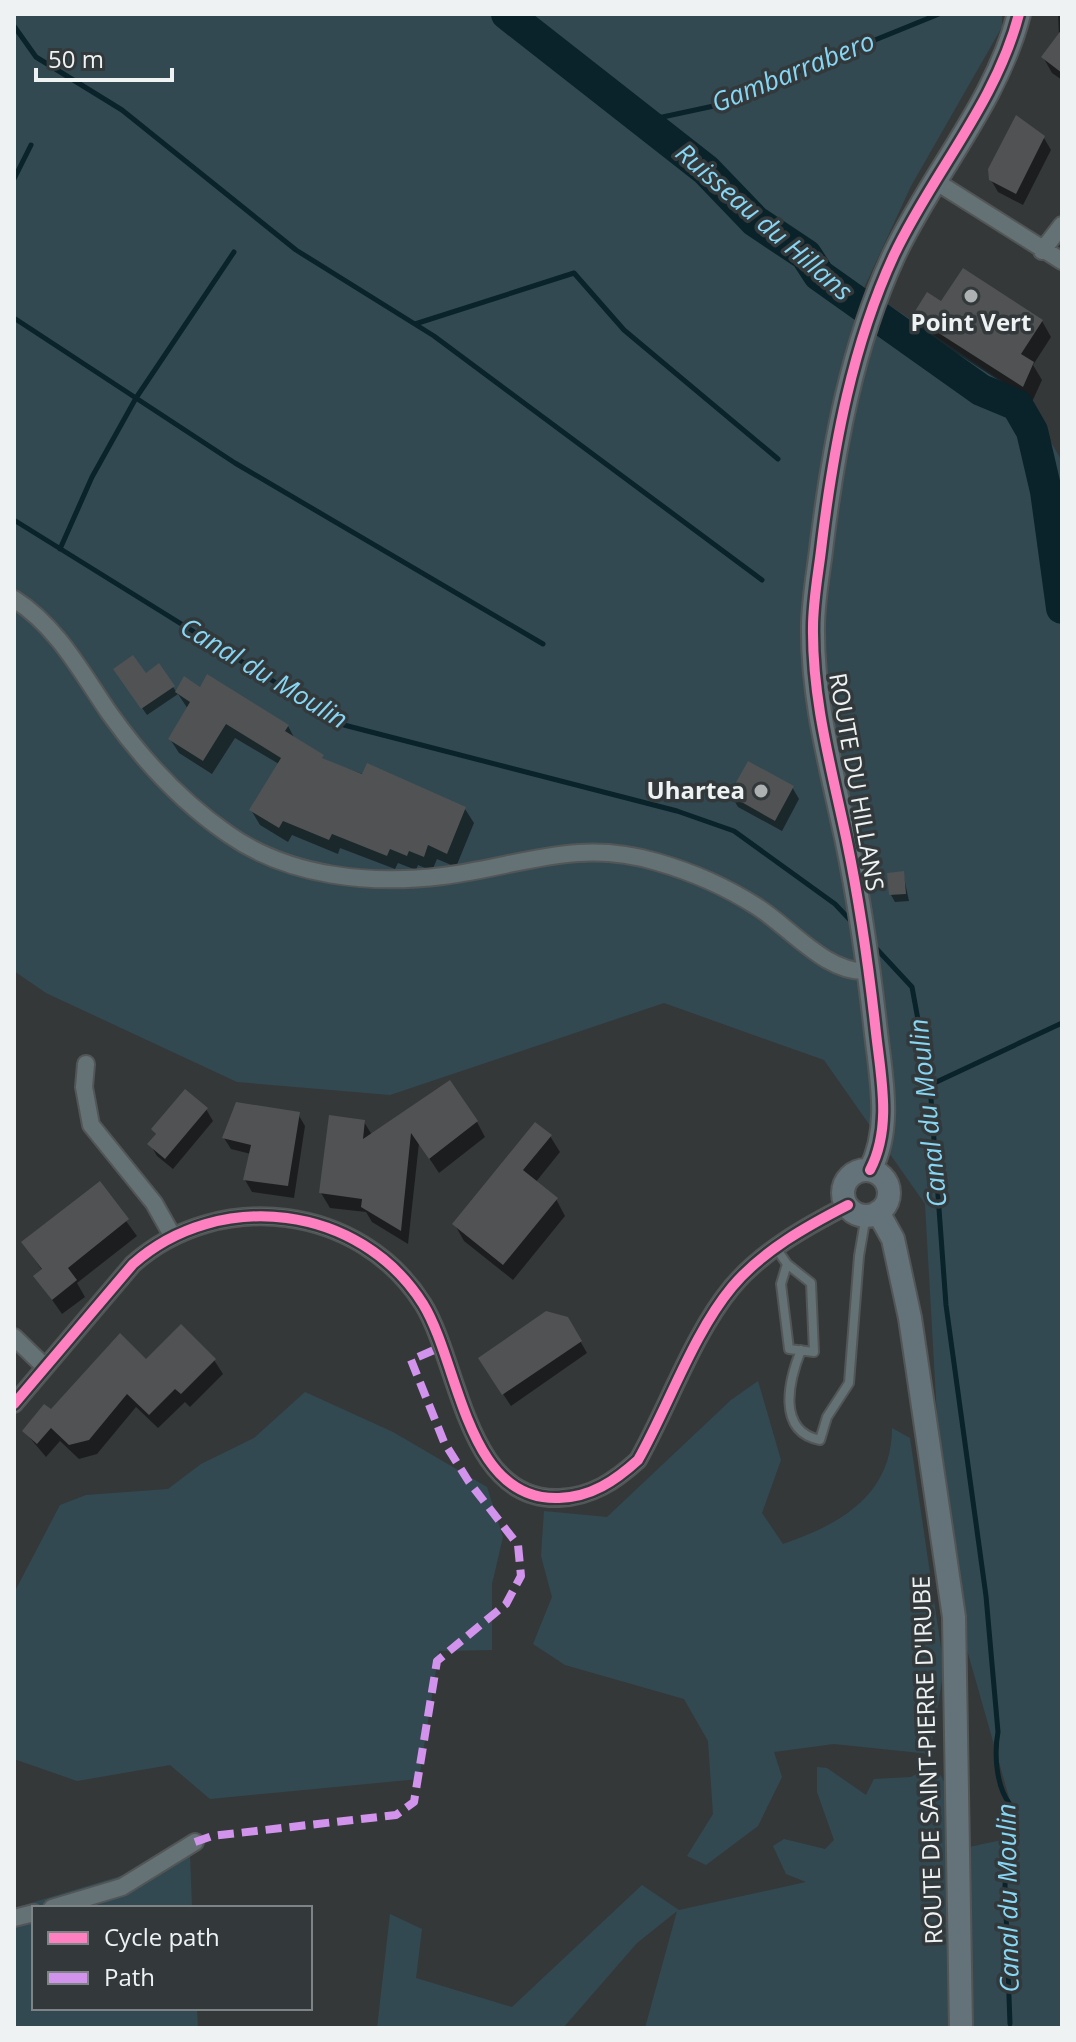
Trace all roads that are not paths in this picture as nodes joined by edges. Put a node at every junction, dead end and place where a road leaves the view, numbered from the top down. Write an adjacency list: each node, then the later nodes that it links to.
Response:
1 (1019, 14): 2 (street, ROUTE DU HILLANS)
2 (935, 181): 4 (street); 7 (street, ROUTE DU HILLANS)
3 (1062, 225): 4 (street)
4 (1042, 251): 5 (street)
5 (1062, 261)
6 (14, 599): 7 (street)
7 (869, 971): 9 (street)
8 (86, 1064): 11 (street)
9 (870, 1170): 10 (street); 10 (street)
10 (864, 1211): 12 (street); 15 (lane); 20 (street, ROUTE DE SAINT-PIERRE D'IRUBE)
11 (172, 1235): 12 (street); 16 (street)
12 (776, 1248): 13 (lane)
13 (787, 1264): 15 (lane); 15 (lane)
14 (14, 1337): 16 (street)
15 (801, 1350)
16 (45, 1367): 17 (street)
17 (14, 1404)
18 (195, 1842): 19 (street)
19 (59, 1906)
20 (961, 2028)

